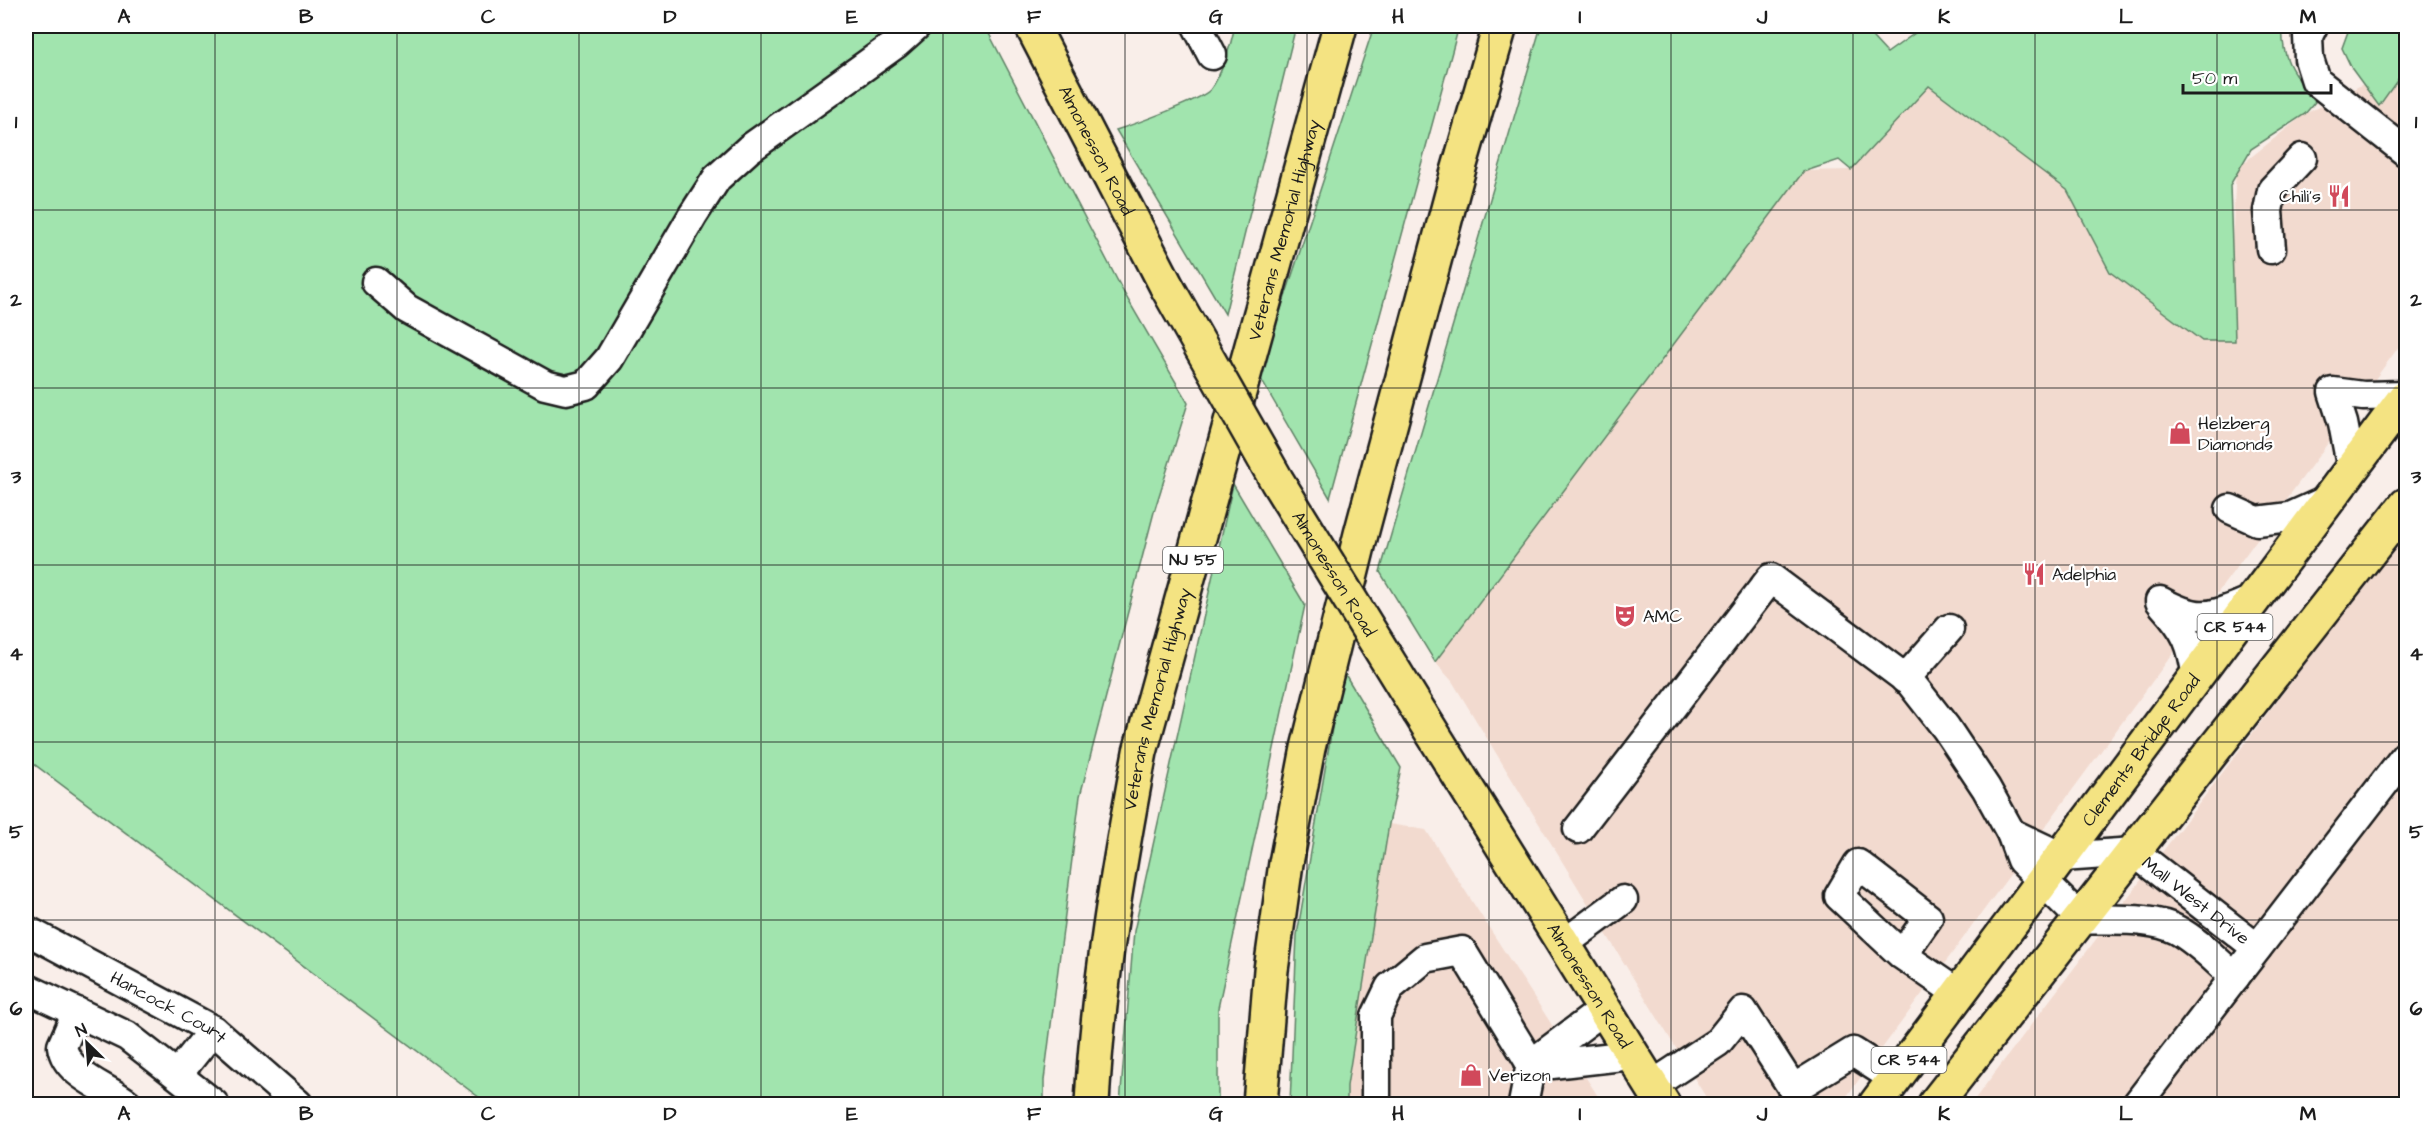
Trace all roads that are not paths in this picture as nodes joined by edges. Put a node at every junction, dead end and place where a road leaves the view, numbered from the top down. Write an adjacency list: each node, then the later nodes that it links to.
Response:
1 (916, 26): 11 (street)
2 (1032, 26): 28 (main road, Almonesson Road, bridge)
3 (1197, 26): 7 (street)
4 (1340, 26): 45 (main road, Veterans Memorial Highway / NJ 55)
5 (1500, 26): 46 (main road)
6 (2313, 26): 8 (street)
7 (1212, 56)
8 (2406, 152)
9 (2302, 158): 10 (street)
10 (2271, 249)
11 (376, 282)
12 (2406, 396): 13 (main road, Clements Bridge Road / CR 544); 13 (street)
13 (2352, 470): 14 (main road, Clements Bridge Road / CR 544)
14 (2330, 499): 15 (street); 17 (main road, Clements Bridge Road / CR 544)
15 (2230, 509)
16 (2403, 513): 23 (main road, CR 544)
17 (2256, 599): 19 (main road, Clements Bridge Road / CR 544); 19 (street)
18 (1949, 629): 20 (street)
19 (2197, 678): 24 (main road, Clements Bridge Road / CR 544)
20 (1905, 679): 22 (street); 24 (street)
21 (2406, 755): 29 (street)
22 (1578, 829)
23 (2134, 852): 24 (street, Mall West Drive); 26 (main road, CR 544); 29 (street, Mall West Drive)
24 (2053, 869): 26 (street); 33 (main road, Clements Bridge Road / CR 544)
25 (1623, 900): 28 (street)
26 (2081, 919): 31 (street, Mall West Drive); 49 (main road, CR 544)
27 (26, 930): 36 (street, Hancock Court)
28 (1562, 945): 34 (main road, Almonesson Road)
29 (2257, 948): 31 (street)
30 (1902, 954): 33 (street)
31 (2235, 977): 50 (street)
32 (26, 988): 35 (street)
33 (1959, 994): 40 (main road, Clements Bridge Road / CR 544)
34 (1603, 1010): 37 (main road, Almonesson Road); 38 (street)
35 (77, 1012): 39 (street); 42 (street)
36 (213, 1030): 39 (street); 44 (street, Hancock Court)
37 (1631, 1055): 38 (street); 41 (main road, Almonesson Road)
38 (1531, 1064): 47 (street); 48 (street)
39 (178, 1074): 43 (street)
40 (1886, 1092): 41 (street)
41 (1657, 1095)
42 (128, 1104)
43 (214, 1104)
44 (297, 1104)
45 (1092, 1104)
46 (1260, 1104)
47 (1376, 1104)
48 (1523, 1104)
49 (1935, 1104)
50 (2138, 1104)

